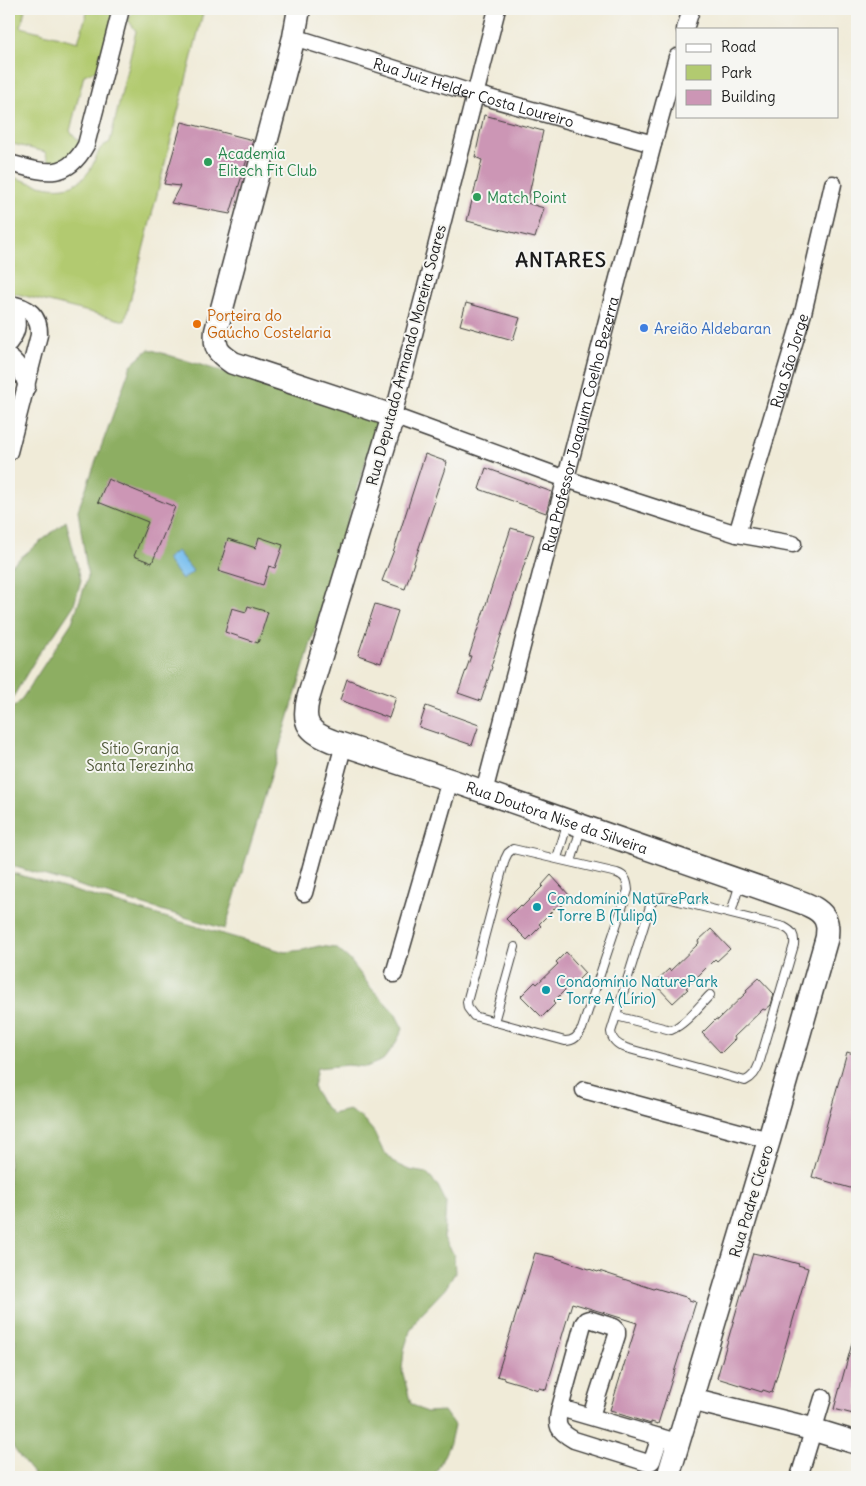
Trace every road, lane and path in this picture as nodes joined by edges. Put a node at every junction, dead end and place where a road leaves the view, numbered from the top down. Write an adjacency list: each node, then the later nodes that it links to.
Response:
1 (121, 9): 10 (street)
2 (299, 9): 6 (street)
3 (497, 9): 8 (street, Rua Deputado Armando Moreira Soares)
4 (690, 10): 5 (street)
5 (685, 28)
6 (294, 38): 8 (street, Rua Juiz Helder Costa Loureiro); 17 (street)
7 (676, 61): 9 (street, Rua Professor Joaquim Coelho Bezerra)
8 (475, 94): 9 (street, Rua Juiz Helder Costa Loureiro); 17 (street, Rua Deputado Armando Moreira Soares)
9 (653, 144): 19 (street, Rua Professor Joaquim Coelho Bezerra)
10 (9, 163)
11 (832, 184): 20 (street, Rua São Jorge)
12 (9, 304): 16 (street)
13 (9, 308): 14 (street)
14 (9, 343)
15 (9, 357): 16 (street)
16 (26, 386): 18 (street)
17 (393, 416): 19 (street); 22 (street, Rua Deputado Armando Moreira Soares)
18 (9, 452)
19 (566, 479): 20 (street); 25 (street, Rua Professor Joaquim Coelho Bezerra)
20 (737, 534): 21 (street)
21 (793, 544)
22 (308, 699): 23 (street, Rua Doutora Nise da Silveira)
23 (344, 744): 24 (street, Rua Doutora Nise da Silveira); 30 (street)
24 (450, 780): 25 (street, Rua Doutora Nise da Silveira); 34 (street)
25 (484, 792): 26 (street, Rua Doutora Nise da Silveira)
26 (575, 824): 27 (lane); 28 (lane); 29 (street, Rua Doutora Nise da Silveira)
27 (557, 858): 28 (lane); 37 (lane)
28 (571, 862): 37 (lane)
29 (740, 881): 31 (lane); 32 (street, Rua Doutora Nise da Silveira)
30 (304, 893)
31 (731, 913): 36 (lane); 36 (lane)
32 (827, 923): 39 (street, Rua Padre Cícero)
33 (515, 947): 37 (lane)
34 (394, 974)
35 (710, 996): 36 (lane)
36 (616, 1016)
37 (494, 1022)
38 (584, 1090): 39 (street)
39 (769, 1140): 41 (street, Rua Padre Cícero)
40 (823, 1398): 44 (street)
41 (691, 1400): 44 (street); 45 (street, Rua Padre Cícero)
42 (560, 1408): 43 (street); 43 (street); 45 (street)
43 (592, 1416): 45 (street)
44 (813, 1430): 46 (street); 48 (street)
45 (669, 1440): 47 (street, Rua Padre Cícero)
46 (857, 1443)
47 (668, 1477)
48 (799, 1477)

